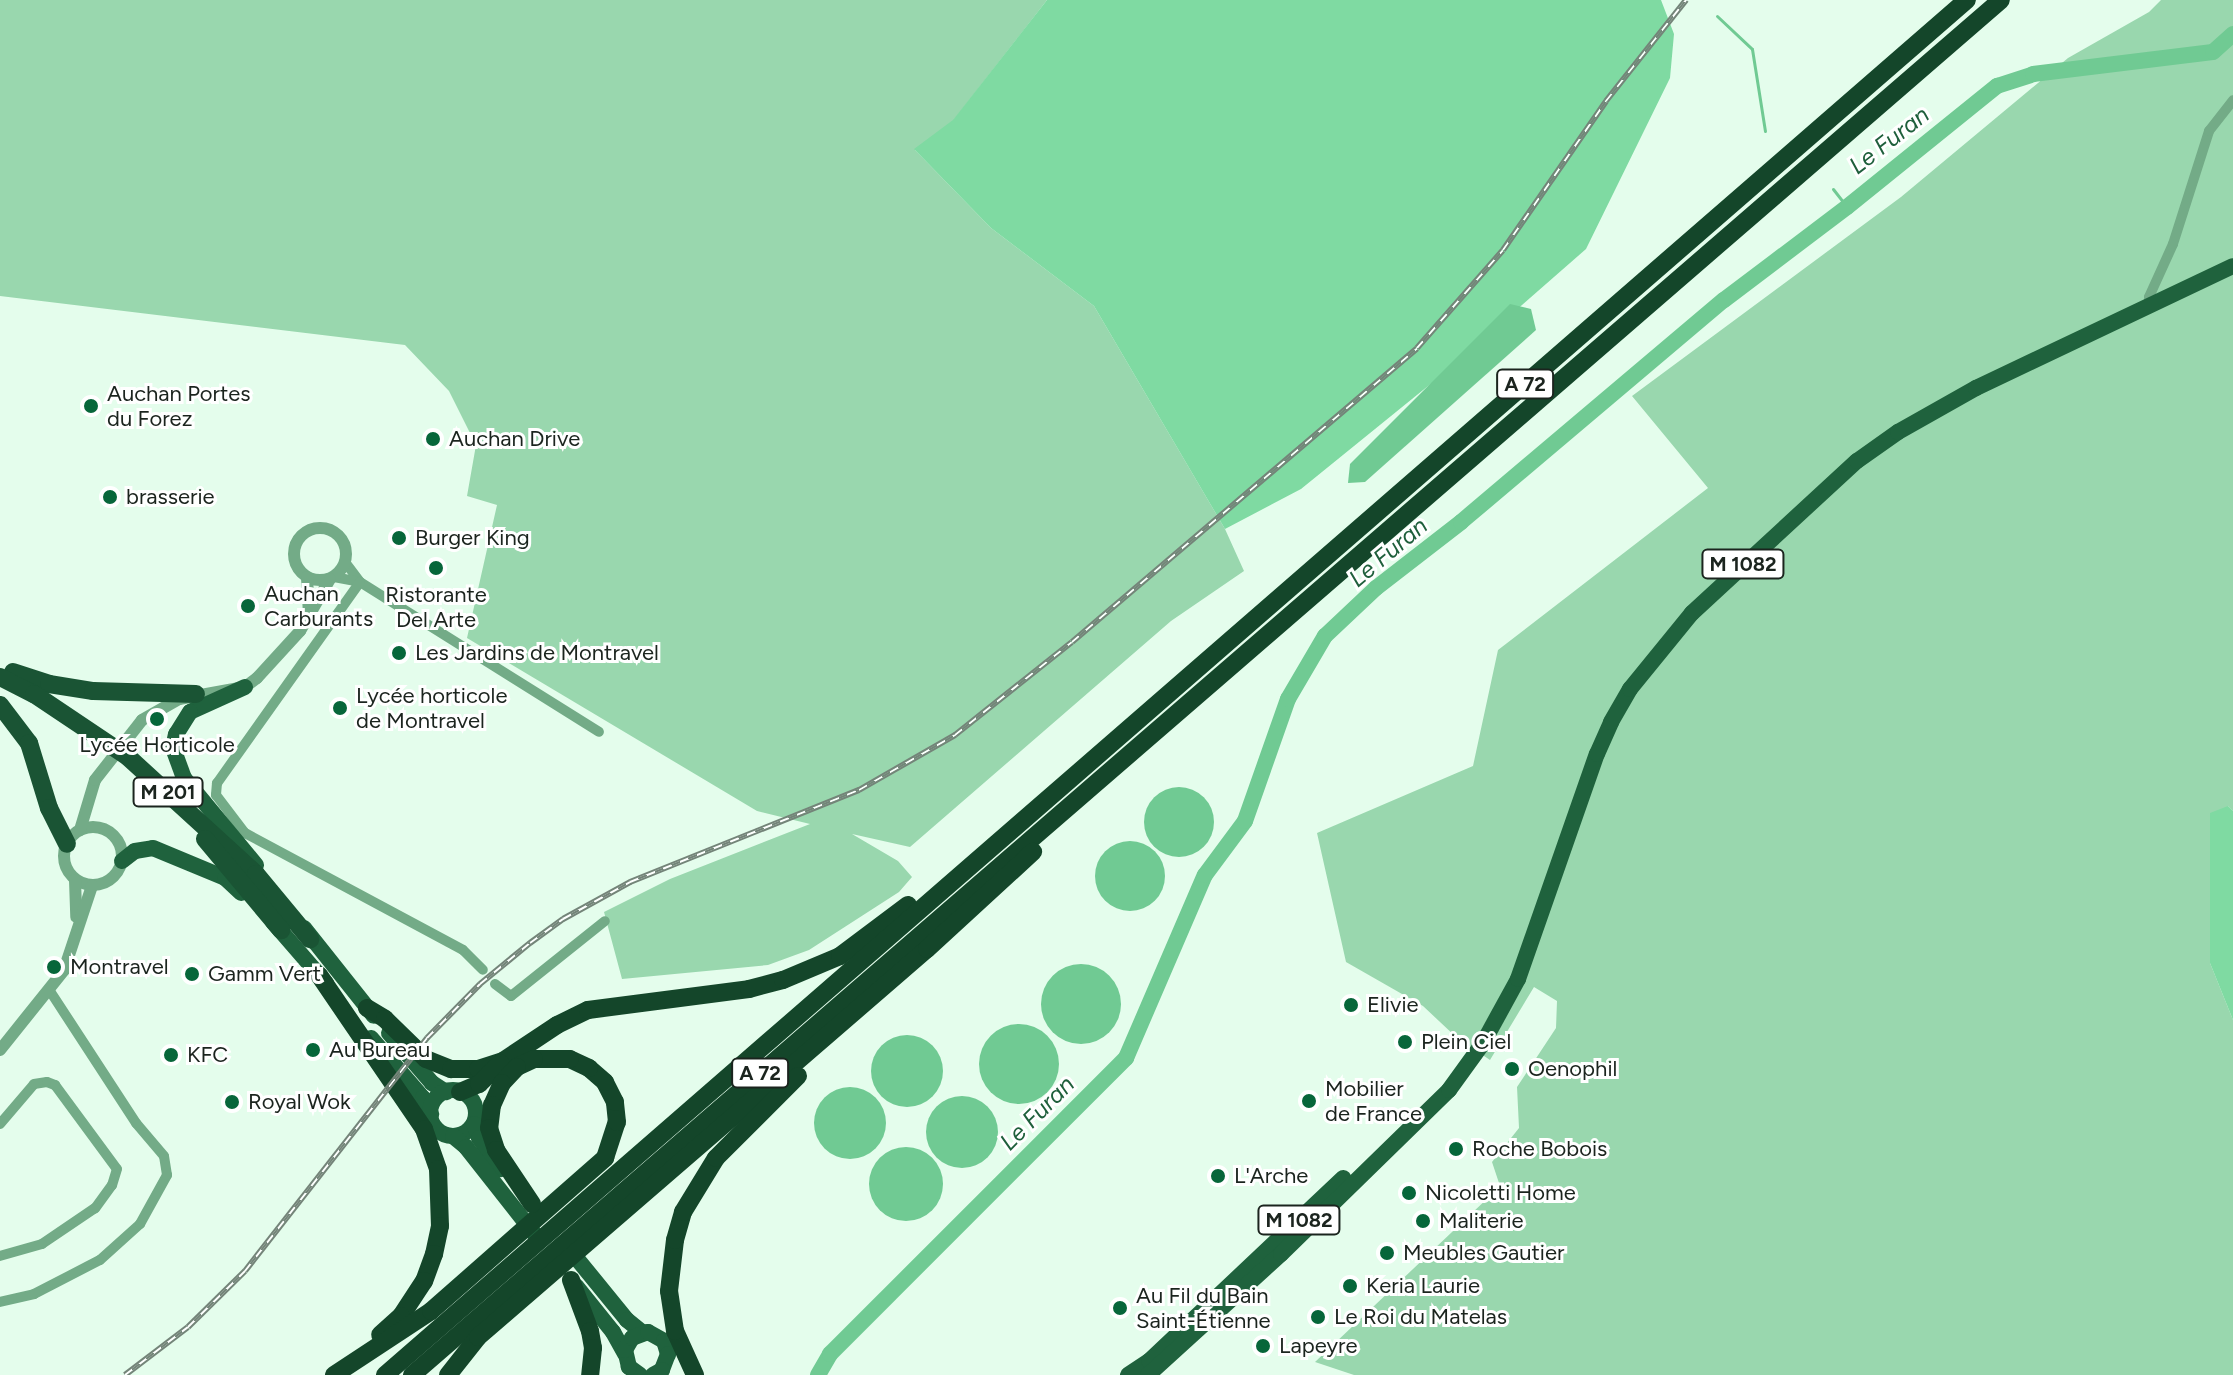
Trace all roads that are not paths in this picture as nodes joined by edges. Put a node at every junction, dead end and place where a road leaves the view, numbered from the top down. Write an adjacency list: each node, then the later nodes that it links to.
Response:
1 (1967, 0): 23 (highway, A 72)
2 (2001, 0): 17 (highway, A 72)
3 (2233, 100): 5 (street)
4 (2233, 266): 5 (main road, M 1082)
5 (2150, 306): 37 (main road, M 1082)
6 (345, 562): 7 (street); 8 (street); 9 (street)
7 (307, 577): 8 (street); 10 (street)
8 (332, 578): 9 (street); 10 (street)
9 (360, 582): 16 (street); 30 (street)
10 (309, 613): 13 (street)
11 (0, 667): 14 (highway)
12 (0, 680): 27 (highway, M 201); 28 (highway, M 201)
13 (245, 687): 14 (street); 28 (main road)
14 (196, 694): 18 (street)
15 (0, 705): 20 (highway)
16 (599, 732)
17 (1108, 772): 29 (highway); 52 (highway, A 72)
18 (87, 798): 19 (street); 20 (street)
19 (97, 827): 20 (street); 21 (street)
20 (73, 837): 22 (street)
21 (122, 861): 24 (street); 27 (main road)
22 (75, 880): 24 (street); 26 (street)
23 (952, 883): 36 (highway); 51 (highway, A 72)
24 (92, 886): 26 (street)
25 (605, 921): 32 (street)
26 (76, 925): 33 (street)
27 (281, 930): 31 (main road, M 201)
28 (310, 939): 34 (main road, M 201)
29 (927, 949): 53 (highway); 58 (highway)
30 (483, 970)
31 (319, 975): 39 (main road, M 201); 50 (highway)
32 (495, 984)
33 (50, 991): 35 (street); 46 (street)
34 (367, 1008): 36 (highway); 38 (main road, M 201)
35 (0, 1050)
36 (503, 1061): 38 (highway)
37 (1467, 1063): 59 (main road, M 1082); 60 (main road, M 1082)
38 (453, 1092): 39 (main road); 41 (main road)
39 (431, 1114): 42 (main road)
40 (0, 1124): 44 (street)
41 (474, 1124): 42 (main road); 43 (main road)
42 (453, 1136): 45 (main road)
43 (532, 1204): 45 (main road); 50 (highway)
44 (0, 1256)
45 (579, 1275): 47 (main road); 48 (main road); 54 (highway)
46 (0, 1302)
47 (643, 1333): 48 (main road); 49 (main road)
48 (625, 1354): 55 (main road)
49 (667, 1361): 56 (main road); 57 (main road)
50 (332, 1375)
51 (385, 1375)
52 (412, 1375)
53 (448, 1375)
54 (590, 1375)
55 (640, 1375)
56 (655, 1375)
57 (680, 1375)
58 (695, 1375)
59 (1128, 1375)
60 (1148, 1375)

